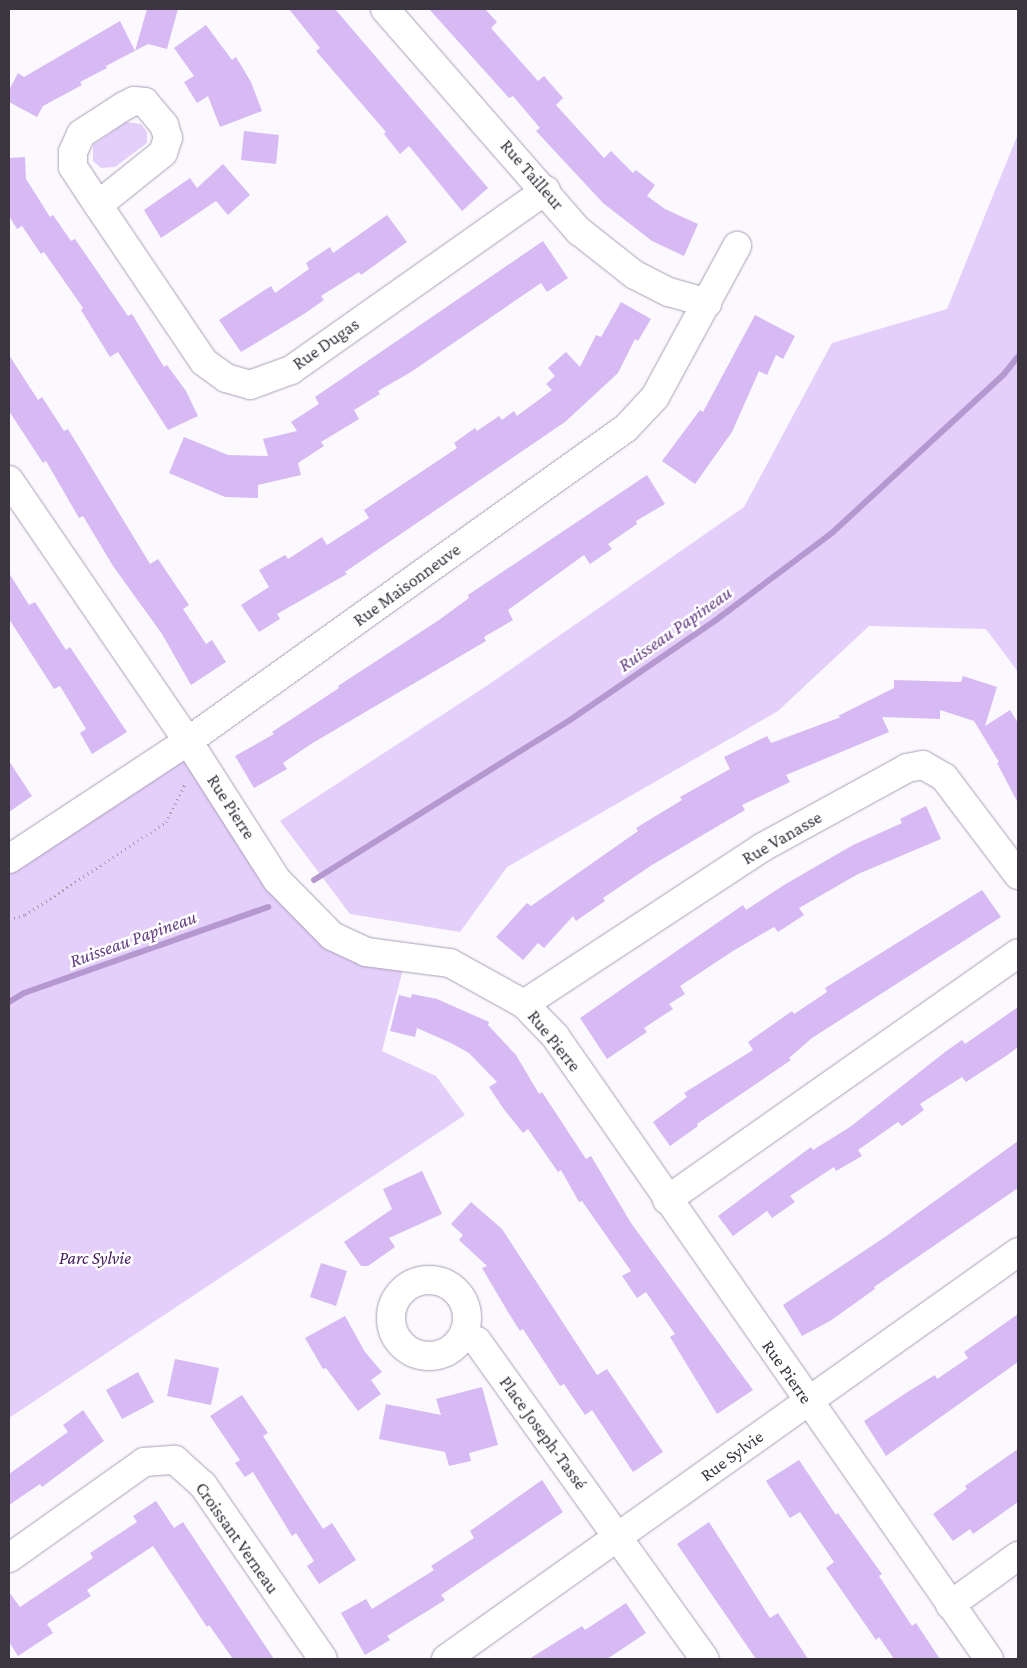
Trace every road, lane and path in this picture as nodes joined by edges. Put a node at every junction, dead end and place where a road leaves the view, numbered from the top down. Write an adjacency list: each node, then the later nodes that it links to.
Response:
1 (385, 9): 2 (street, Rue Tailleur)
2 (546, 190): 3 (street, Rue Dugas); 5 (street, Rue Tailleur)
3 (98, 205)
4 (737, 246): 5 (street, Rue Maisonneuve)
5 (707, 303): 7 (street, Rue Maisonneuve)
6 (9, 480): 7 (street, Rue Pierre)
7 (193, 749): 8 (street, Rue Maisonneuve); 10 (path); 12 (street, Rue Pierre)
8 (9, 859)
9 (1018, 876): 12 (street, Rue Vanasse)
10 (9, 919)
11 (1018, 953): 13 (street)
12 (524, 1004): 13 (street, Rue Pierre)
13 (667, 1200): 16 (street, Rue Pierre)
14 (1018, 1252): 16 (street, Rue Sylvie)
15 (463, 1336): 17 (street, Place Joseph-Tassé)
16 (808, 1401): 17 (street, Rue Sylvie); 20 (street, Rue Pierre)
17 (619, 1538): 22 (street, Rue Sylvie); 23 (street, Place Joseph-Tassé)
18 (1018, 1556): 20 (street)
19 (9, 1558): 21 (street, Croissant Verneau)
20 (950, 1605): 24 (street, Rue Pierre)
21 (322, 1659)
22 (446, 1659)
23 (705, 1659)
24 (989, 1659)

